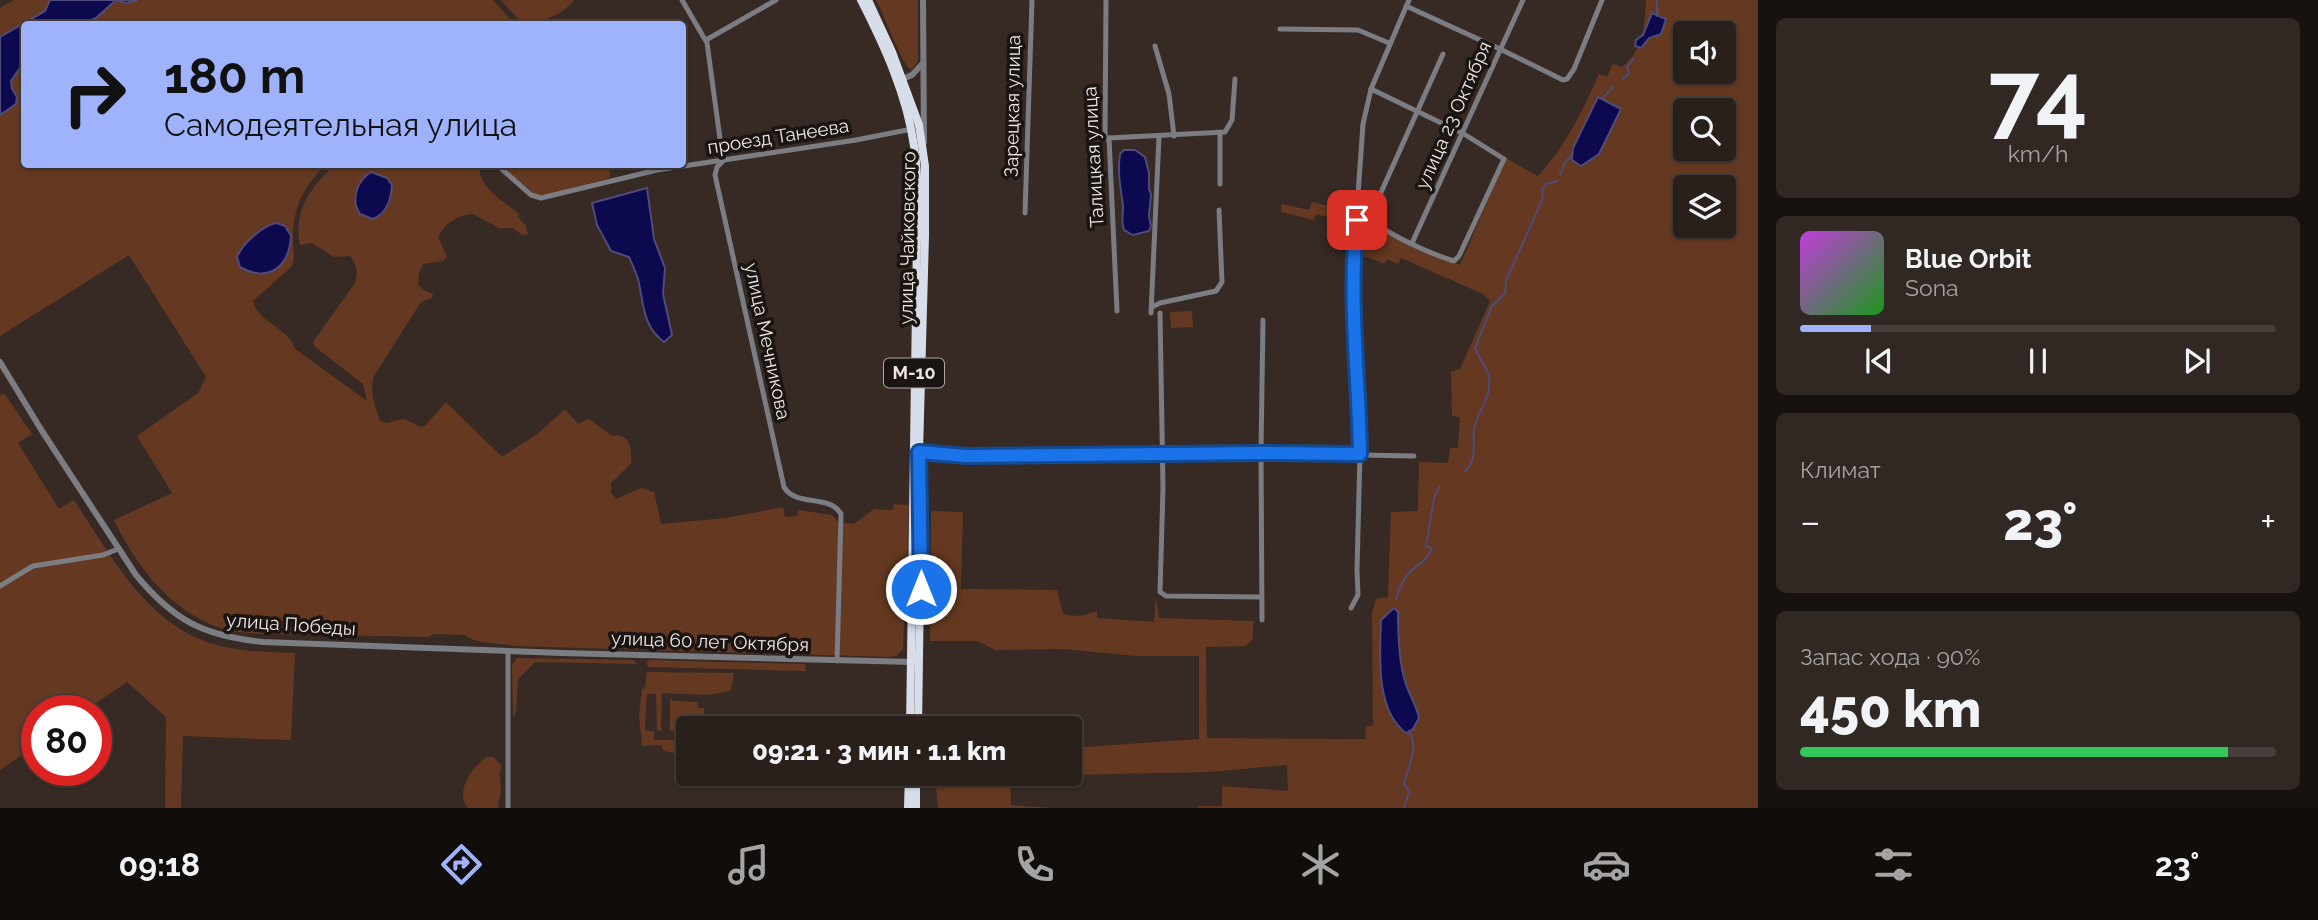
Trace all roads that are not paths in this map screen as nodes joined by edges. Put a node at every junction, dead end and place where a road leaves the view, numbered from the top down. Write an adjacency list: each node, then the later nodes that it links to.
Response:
1 (682, 0): 12 (street, улица Мечникова)
2 (776, 0): 12 (street)
3 (861, 0): 19 (highway, М-10)
4 (868, 0): 19 (highway, М-10)
5 (923, 0): 17 (street, улица Чайковского)
6 (1032, 0): 35 (street, Зарецкая улица)
7 (1106, 0): 27 (street, Талицкая улица)
8 (1523, 0): 15 (street, улица 23 Октября)
9 (1602, 0): 15 (street)
10 (1408, 3): 13 (street); 15 (street)
11 (1280, 30): 13 (street)
12 (706, 40): 29 (street, улица Мечникова)
13 (1389, 43): 20 (street)
14 (1155, 46): 25 (street)
15 (1500, 48): 24 (street, улица 23 Октября)
16 (1443, 54): 21 (street)
17 (923, 63): 19 (street); 28 (street, улица Чайковского)
18 (1234, 79): 23 (street)
19 (900, 80): 22 (highway, М-10)
20 (1371, 89): 21 (street); 37 (street)
21 (1417, 113): 24 (street); 36 (street)
22 (916, 130): 28 (highway, М-10); 29 (street, проезд Танеева); 55 (highway, улица Чайковского / М-10)
23 (1220, 133): 25 (street); 33 (street)
24 (1464, 134): 38 (street, улица 23 Октября); 38 (street)
25 (1174, 136): 26 (street)
26 (1159, 137): 27 (street); 34 (street)
27 (1109, 138): 39 (street, Талицкая улица)
28 (924, 156): 43 (highway, улица Чайковского / М-10)
29 (723, 160): 30 (street, проезд Танеева); 54 (street, улица Мечникова)
30 (686, 166)
31 (501, 168): 32 (street, проезд Танеева)
32 (670, 168)
33 (1220, 184)
34 (1219, 210)
35 (1025, 213)
36 (1370, 217): 37 (street); 38 (street)
37 (1357, 220): 46 (street)
38 (1412, 243)
39 (1117, 311)
40 (1160, 313): 44 (street)
41 (1263, 320): 45 (street)
42 (0, 362): 48 (street, улица Победы)
43 (919, 452): 44 (street); 55 (highway, улица Чайковского / М-10)
44 (1163, 453): 45 (street); 50 (street)
45 (1261, 453): 46 (street); 50 (street)
46 (1360, 454): 47 (street); 51 (street)
47 (1414, 456)
48 (118, 549): 49 (street); 53 (street, улица Победы)
49 (0, 586)
50 (1261, 597): 52 (street)
51 (1351, 608)
52 (1262, 620)
53 (508, 651): 54 (street, улица 60 лет Октября); 60 (street)
54 (837, 661): 55 (street, улица 60 лет Октября)
55 (915, 662): 56 (highway, улица Чайковского / М-10); 57 (highway, улица Чайковского / М-10)
56 (910, 716)
57 (918, 716)
58 (909, 786): 61 (highway)
59 (916, 786): 62 (highway)
60 (508, 808)
61 (908, 808)
62 (916, 808)

